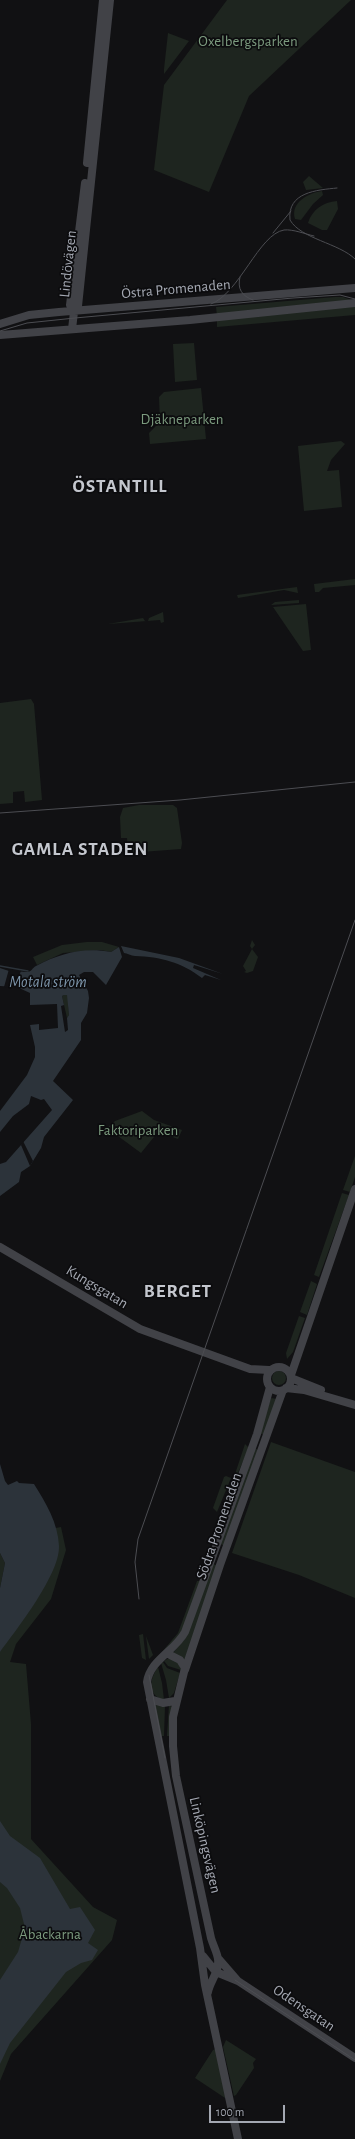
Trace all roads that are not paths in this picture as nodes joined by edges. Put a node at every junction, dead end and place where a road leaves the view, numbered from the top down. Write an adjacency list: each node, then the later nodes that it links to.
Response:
1 (103, 0): 5 (main road, Lindövägen)
2 (110, 0): 5 (main road, Lindövägen)
3 (355, 288): 5 (main road, Östra Promenaden)
4 (355, 303): 7 (main road)
5 (74, 312): 6 (main road, Östra Promenaden); 7 (main road)
6 (0, 324)
7 (72, 329): 8 (main road)
8 (0, 336)
9 (355, 1189): 11 (main road)
10 (0, 1247): 13 (main road, Kungsgatan)
11 (300, 1344): 12 (main road); 15 (main road)
12 (279, 1366): 14 (main road); 15 (main road)
13 (250, 1369): 14 (main road, Kungsgatan); 16 (main road, Kungsgatan)
14 (270, 1370): 16 (main road)
15 (291, 1377): 18 (main road); 19 (main road)
16 (266, 1379): 17 (main road)
17 (270, 1387): 18 (main road); 21 (main road, Södra Promenaden)
18 (285, 1389): 19 (main road); 22 (main road, Södra Promenaden)
19 (335, 1398): 20 (main road)
20 (355, 1405)
21 (168, 1654): 22 (main road); 23 (main road)
22 (184, 1673): 24 (main road)
23 (150, 1699): 24 (main road); 25 (main road, Linköpingsvägen)
24 (175, 1700): 26 (main road, Linköpingsvägen)
25 (202, 1954): 26 (main road, Odensgatan); 28 (main road, Linköpingsvägen)
26 (218, 1965): 27 (main road, Odensgatan); 27 (main road, Odensgatan); 28 (main road)
27 (238, 1981): 29 (main road, Odensgatan)
28 (208, 1992): 30 (main road, Linköpingsvägen)
29 (355, 2058)
30 (238, 2139)

